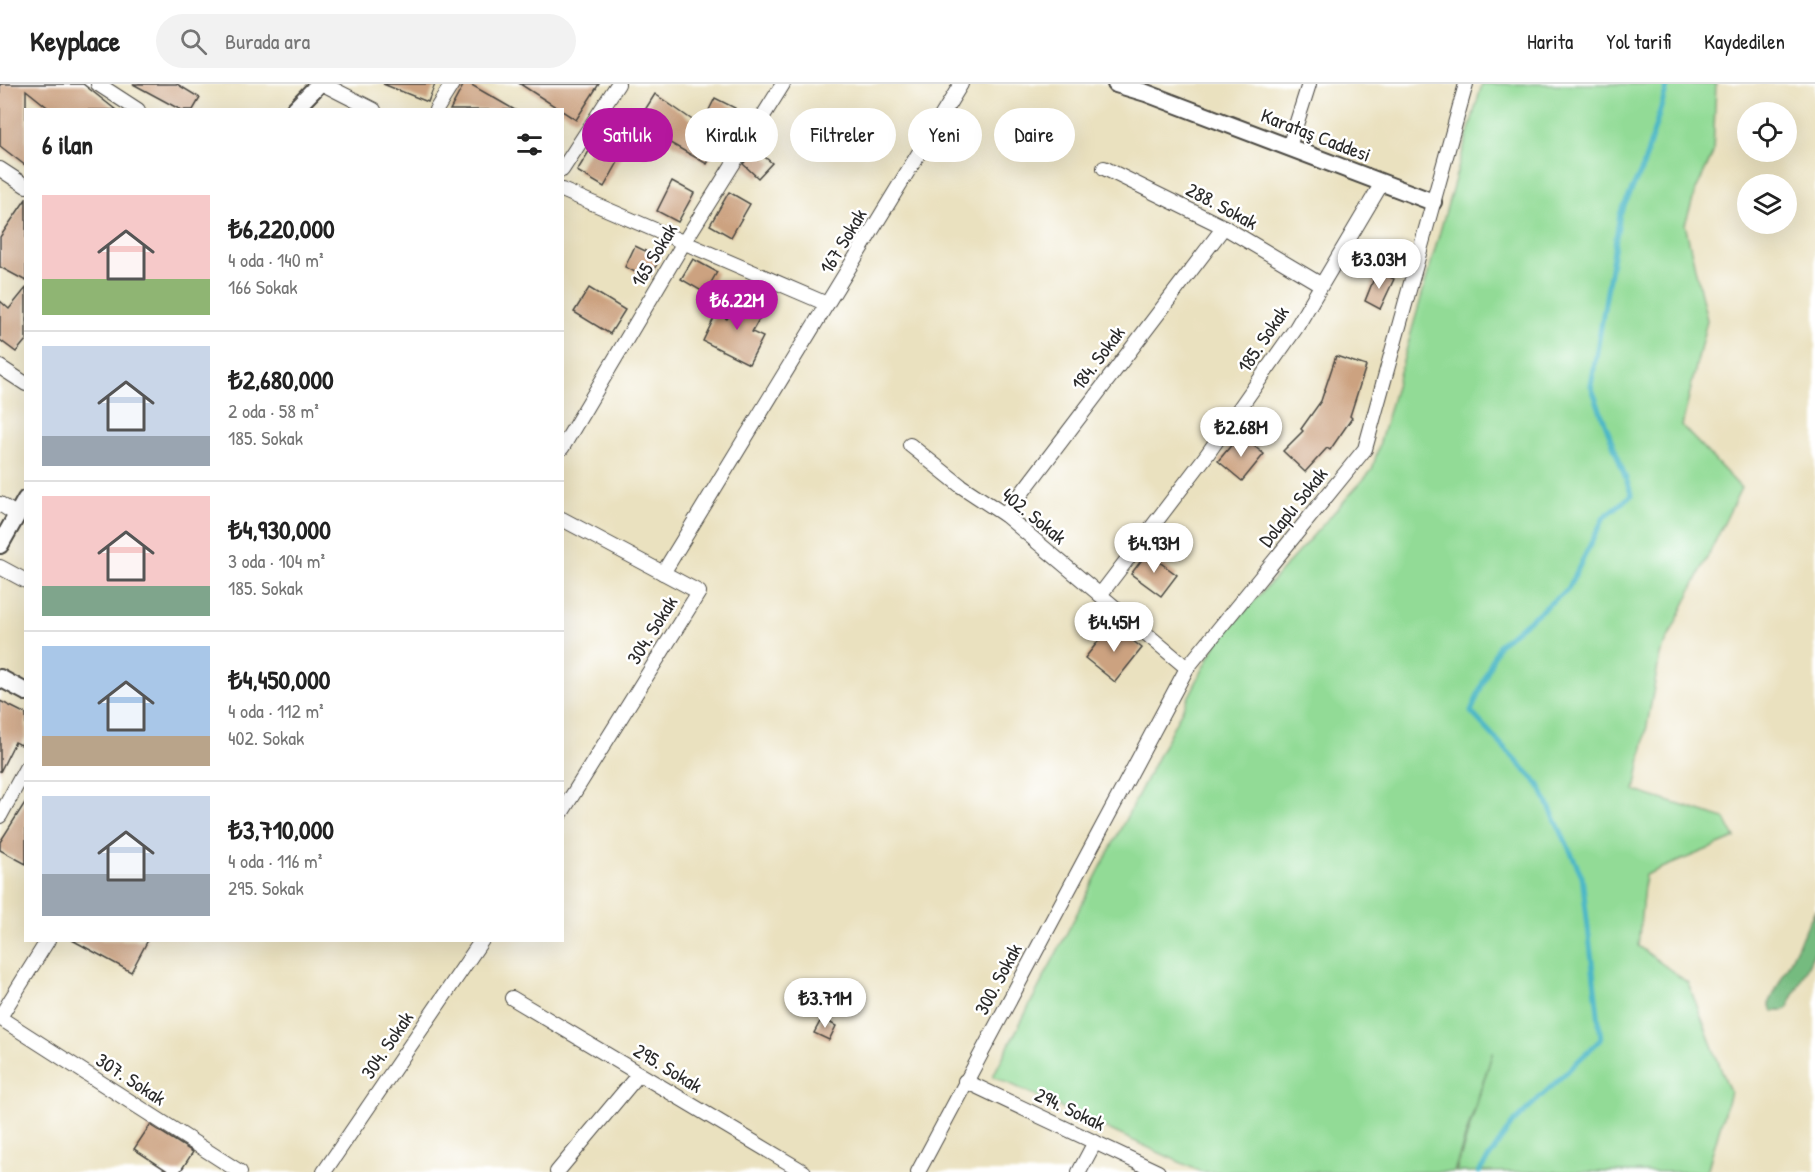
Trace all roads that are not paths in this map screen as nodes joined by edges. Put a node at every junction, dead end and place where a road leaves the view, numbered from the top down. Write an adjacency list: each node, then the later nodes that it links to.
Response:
1 (98, 84): 11 (street)
2 (321, 84): 12 (street); 13 (street)
3 (452, 84): 14 (street)
4 (618, 84): 16 (street)
5 (783, 84): 24 (street, 165 Sokak)
6 (961, 84): 26 (street, 167 Sokak)
7 (1116, 84): 10 (street, Karataş Caddesi)
8 (1309, 84): 15 (street)
9 (1466, 84): 22 (street, Dolaplı Sokak)
10 (1147, 88): 15 (street, Karataş Caddesi)
11 (135, 108)
12 (296, 108)
13 (370, 108)
14 (437, 108)
15 (1289, 147): 19 (street, Karataş Caddesi)
16 (564, 167)
17 (1104, 168): 23 (street, 288. Sokak)
18 (0, 169): 20 (street)
19 (1382, 183): 22 (street, Karataş Caddesi); 25 (street, 185. Sokak)
20 (24, 185)
21 (564, 191): 24 (street)
22 (1433, 202): 41 (street, Dolaplı Sokak)
23 (1224, 227): 25 (street, 288. Sokak); 33 (street, 184. Sokak)
24 (683, 244): 26 (street); 29 (street, 165 Sokak)
25 (1320, 284): 40 (street, 185. Sokak)
26 (827, 304): 38 (street, 167 Sokak)
27 (0, 367): 28 (street)
28 (24, 383)
29 (564, 445)
30 (910, 445): 33 (street, 402. Sokak)
31 (24, 503): 34 (street)
32 (0, 504): 34 (street)
33 (1005, 514): 40 (street, 402. Sokak)
34 (17, 515): 36 (street)
35 (564, 520): 38 (street)
36 (0, 545)
37 (0, 567): 39 (street)
38 (663, 573): 46 (street, 304. Sokak)
39 (24, 580)
40 (1100, 596): 41 (street, 402. Sokak)
41 (1187, 668): 45 (street, Dolaplı Sokak)
42 (0, 678): 43 (street)
43 (24, 691)
44 (24, 772): 47 (street)
45 (1113, 804): 53 (street, 300. Sokak)
46 (564, 809)
47 (0, 816)
48 (47, 942): 51 (street)
49 (481, 942): 56 (street, 304. Sokak)
50 (512, 998): 52 (street, 295. Sokak)
51 (0, 1017): 55 (street, 307. Sokak)
52 (639, 1074): 57 (street); 58 (street, 295. Sokak)
53 (965, 1081): 54 (street, 294. Sokak); 59 (street, 300. Sokak)
54 (1095, 1142): 60 (street); 61 (street, 294. Sokak)
55 (240, 1172)
56 (324, 1172)
57 (557, 1172)
58 (804, 1172)
59 (918, 1172)
60 (1078, 1172)
61 (1158, 1172)

